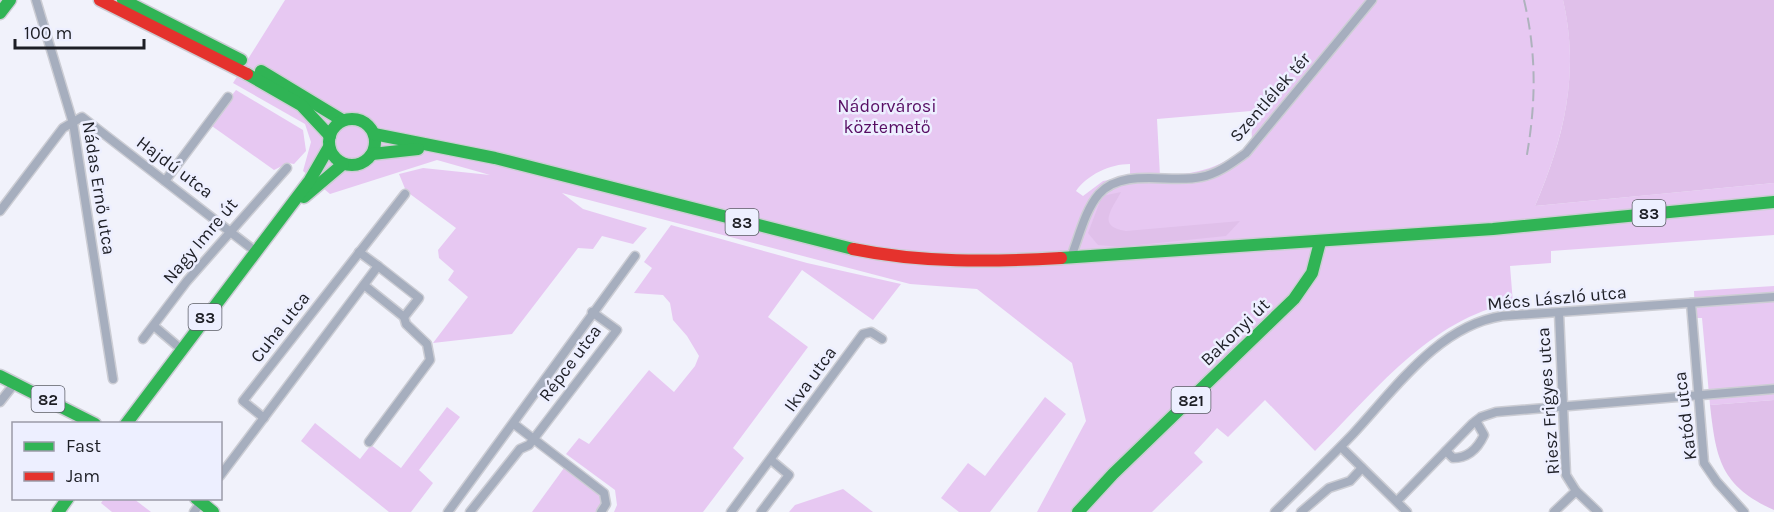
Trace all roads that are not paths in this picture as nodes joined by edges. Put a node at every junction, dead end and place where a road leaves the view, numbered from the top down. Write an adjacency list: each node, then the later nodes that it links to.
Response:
1 (10, 0): 6 (main road)
2 (100, 0): 11 (main road)
3 (123, 0): 8 (main road)
4 (1372, 0): 26 (street, Szentlélek tér)
5 (39, 2): 9 (street, Nádas Ernő utca)
6 (0, 13)
7 (228, 97): 16 (street)
8 (342, 120): 10 (main road, 83); 11 (main road, 83)
9 (73, 123): 16 (street, Hajdú utca); 19 (street); 39 (street, Nádas Ernő utca)
10 (374, 134): 12 (main road, 83); 13 (main road)
11 (330, 141): 14 (main road); 20 (main road, 83)
12 (435, 147): 13 (main road, 83); 26 (main road, 83)
13 (372, 154): 14 (main road, 83)
14 (343, 164): 20 (main road, 83)
15 (286, 168): 21 (street, Nagy Imre út)
16 (165, 181): 21 (street, Hajdú utca)
17 (405, 194): 24 (street, Cuha utca)
18 (1774, 202): 22 (main road, 83)
19 (0, 211)
20 (286, 212): 23 (main road, 83)
21 (232, 231): 23 (street, Hajdú utca); 34 (street, Nagy Imre út)
22 (1320, 242): 26 (main road, 83); 66 (main road, Bakonyi út / 821)
23 (255, 251): 37 (main road, 83)
24 (359, 252): 27 (street); 45 (street, Cuha utca)
25 (635, 256): 31 (street, Répce utca)
26 (1071, 257)
27 (378, 266): 28 (street); 33 (street)
28 (363, 285): 33 (street); 45 (street)
29 (1774, 297): 30 (street, Mécs László utca)
30 (1691, 303): 32 (street, Mécs László utca); 42 (street, Katód utca)
31 (592, 312): 49 (street, Répce utca); 50 (street, Répce utca)
32 (1559, 313): 44 (street, Riesz Frigyes utca); 52 (street, Mécs László utca)
33 (404, 317): 51 (street)
34 (154, 326): 35 (street, Nagy Imre út); 37 (street)
35 (143, 339)
36 (882, 339): 54 (street, Ikva utca)
37 (181, 349): 48 (main road, 83)
38 (0, 376): 40 (main road, 82)
39 (113, 379)
40 (15, 383): 43 (street); 47 (main road, 82)
41 (1774, 389): 42 (street)
42 (1697, 395): 44 (street); 72 (street, Katód utca)
43 (0, 402)
44 (1563, 408): 46 (street); 57 (street, Riesz Frigyes utca)
45 (264, 418): 56 (street)
46 (1476, 421): 53 (street); 53 (street)
47 (93, 422)
48 (127, 422)
49 (514, 424): 50 (street); 61 (street, Répce utca)
50 (533, 439): 62 (street, Répce utca); 63 (street)
51 (369, 442)
52 (1341, 447): 55 (street); 67 (street, Mécs László utca)
53 (1446, 452): 58 (street)
54 (771, 460): 64 (street, Ikva utca); 65 (street)
55 (1362, 468): 58 (street); 68 (street)
56 (222, 473)
57 (1576, 491): 70 (street); 71 (street, Riesz Frigyes utca)
58 (1397, 501): 69 (street)
59 (198, 503): 60 (main road)
60 (213, 512)
61 (448, 512)
62 (470, 512)
63 (601, 512)
64 (731, 512)
65 (761, 512)
66 (1078, 512)
67 (1275, 512)
68 (1301, 512)
69 (1407, 512)
70 (1554, 512)
71 (1598, 512)
72 (1744, 512)

